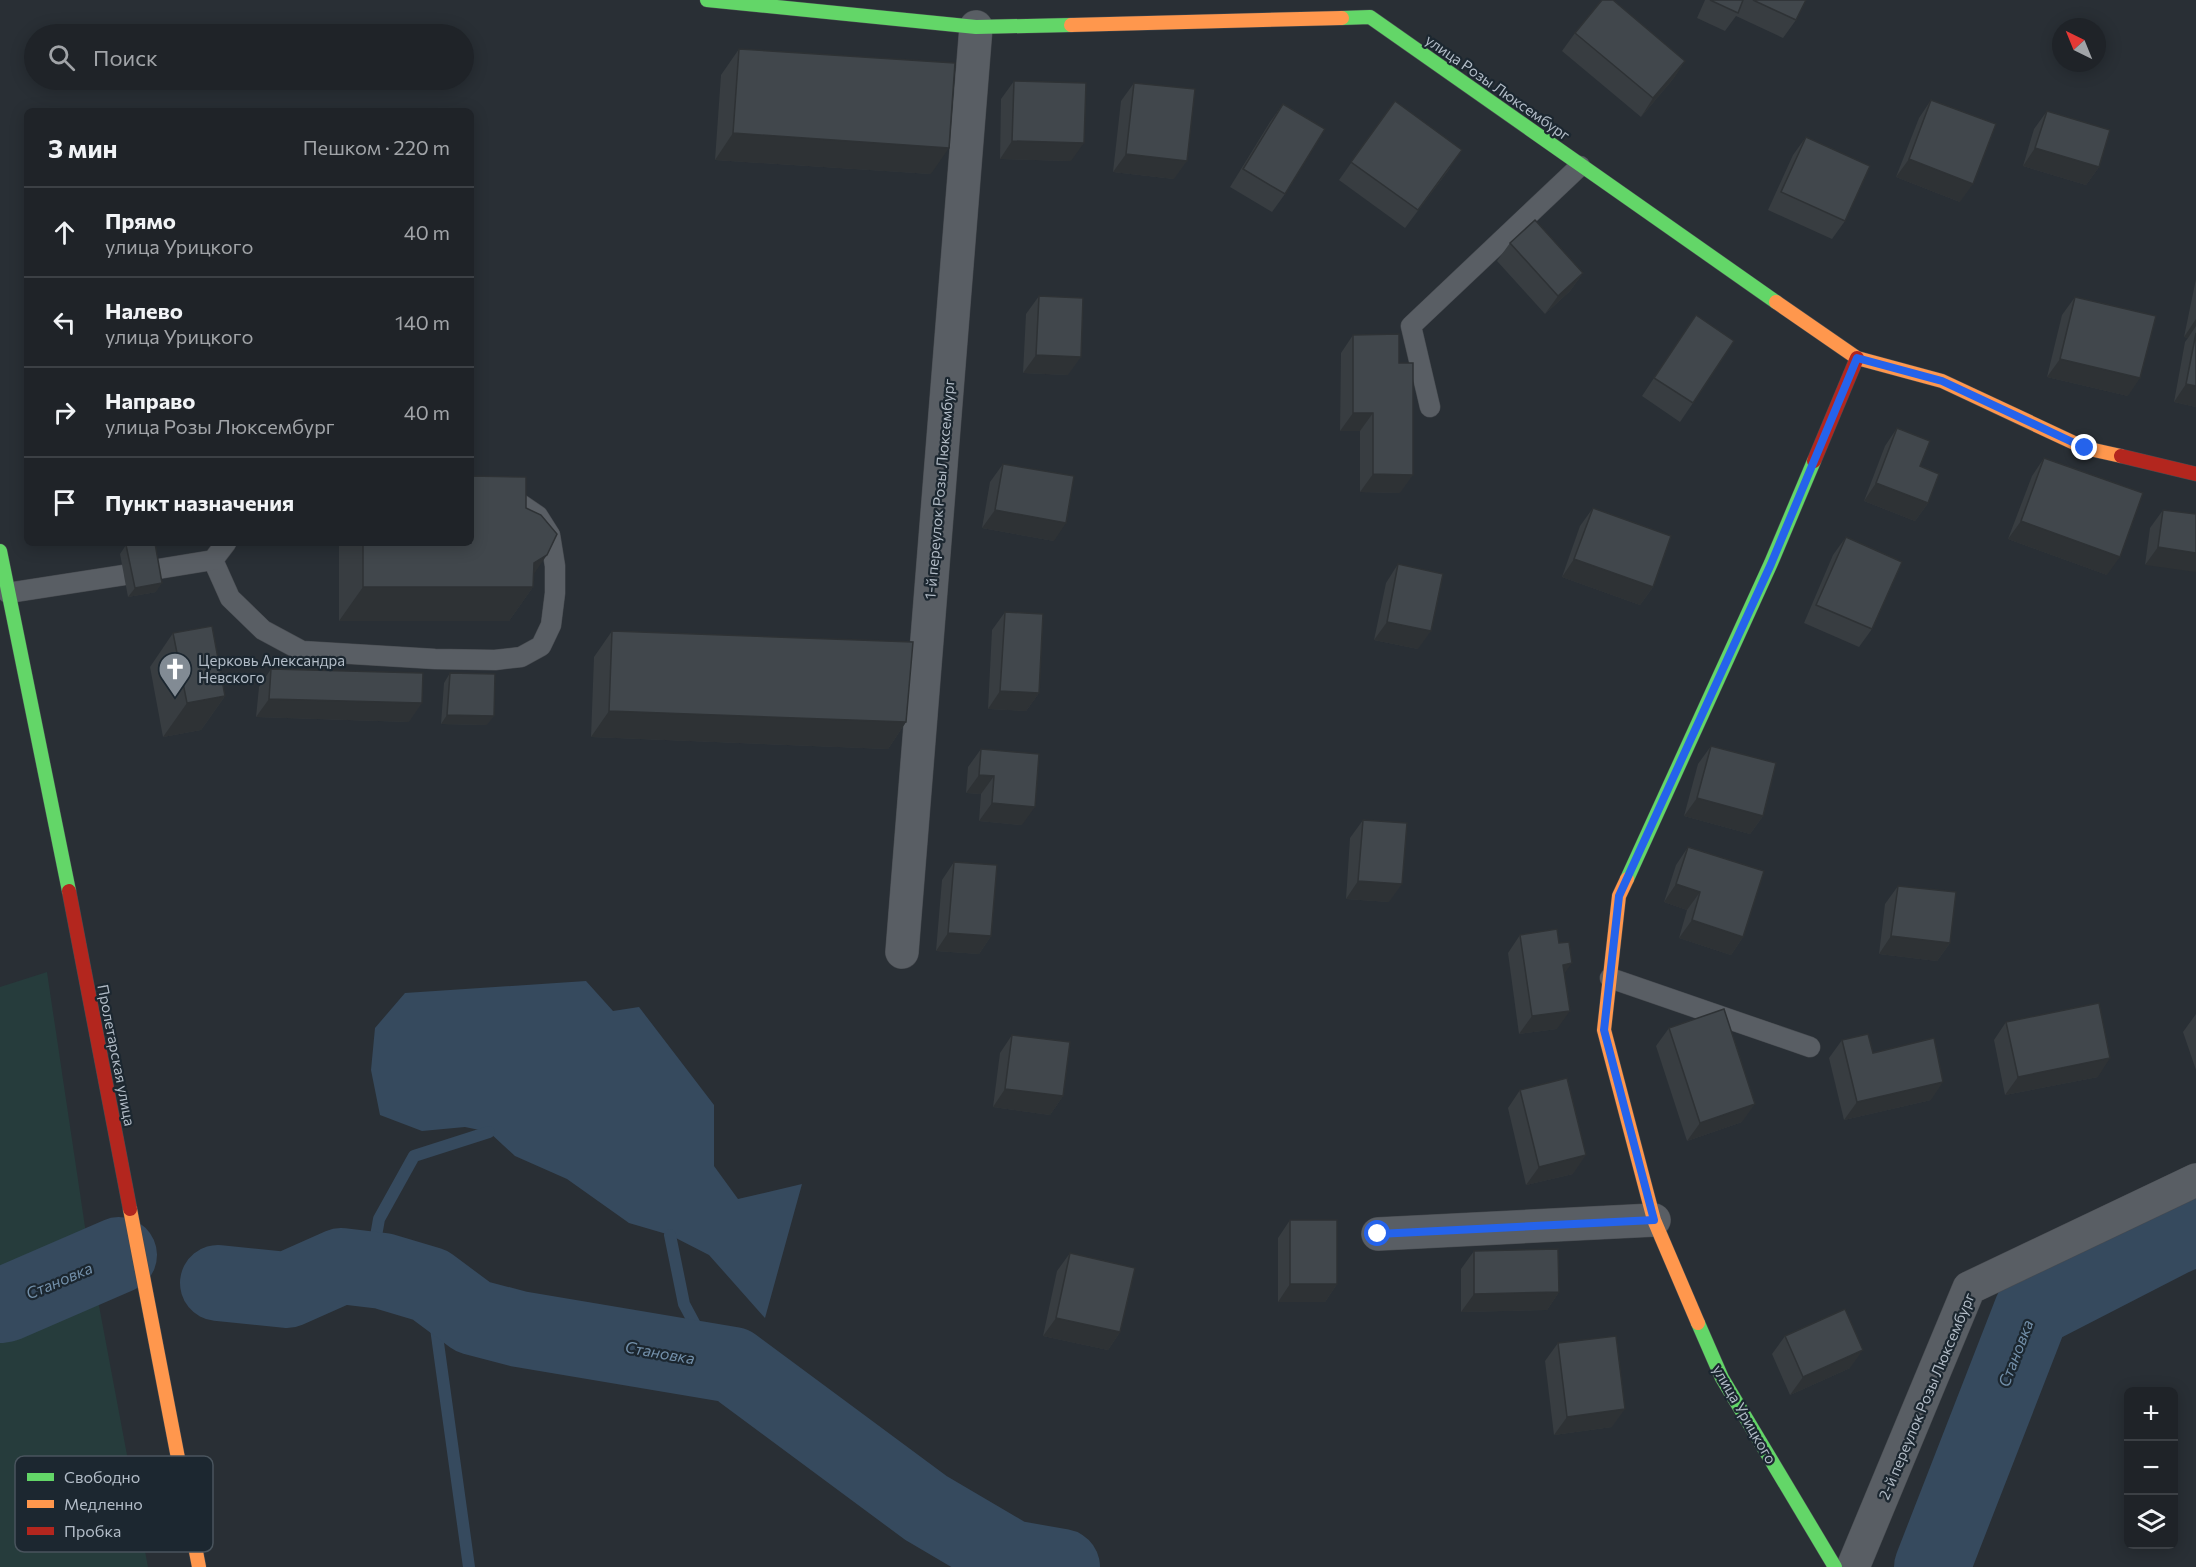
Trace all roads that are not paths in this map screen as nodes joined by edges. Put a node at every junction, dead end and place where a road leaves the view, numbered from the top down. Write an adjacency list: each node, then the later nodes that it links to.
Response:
1 (706, 0): 3 (street, улица Розы Люксембург)
2 (1367, 8): 3 (street, улица Розы Люксембург); 4 (street, улица Розы Люксембург)
3 (976, 27): 15 (street, 1-й переулок Розы Люксембург)
4 (1580, 166): 5 (street, улица Розы Люксембург); 6 (lane)
5 (1857, 358): 7 (street, улица Розы Люксембург); 16 (street, улица Урицкого)
6 (1430, 407)
7 (2196, 474)
8 (474, 492): 11 (lane)
9 (224, 546): 11 (lane)
10 (0, 551): 14 (street, Пролетарская улица)
11 (213, 560): 12 (lane)
12 (152, 570)
13 (124, 575): 14 (lane)
14 (8, 593): 21 (street, Пролетарская улица)
15 (902, 952)
16 (1610, 978): 17 (lane); 19 (street, улица Урицкого)
17 (1810, 1047)
18 (2196, 1180): 25 (street, 2-й переулок Розы Люксембург)
19 (1654, 1220): 20 (street); 24 (street, улица Урицкого)
20 (1378, 1234)
21 (178, 1456)
22 (196, 1552): 23 (street, Пролетарская улица)
23 (199, 1567)
24 (1835, 1567)
25 (1853, 1567)

